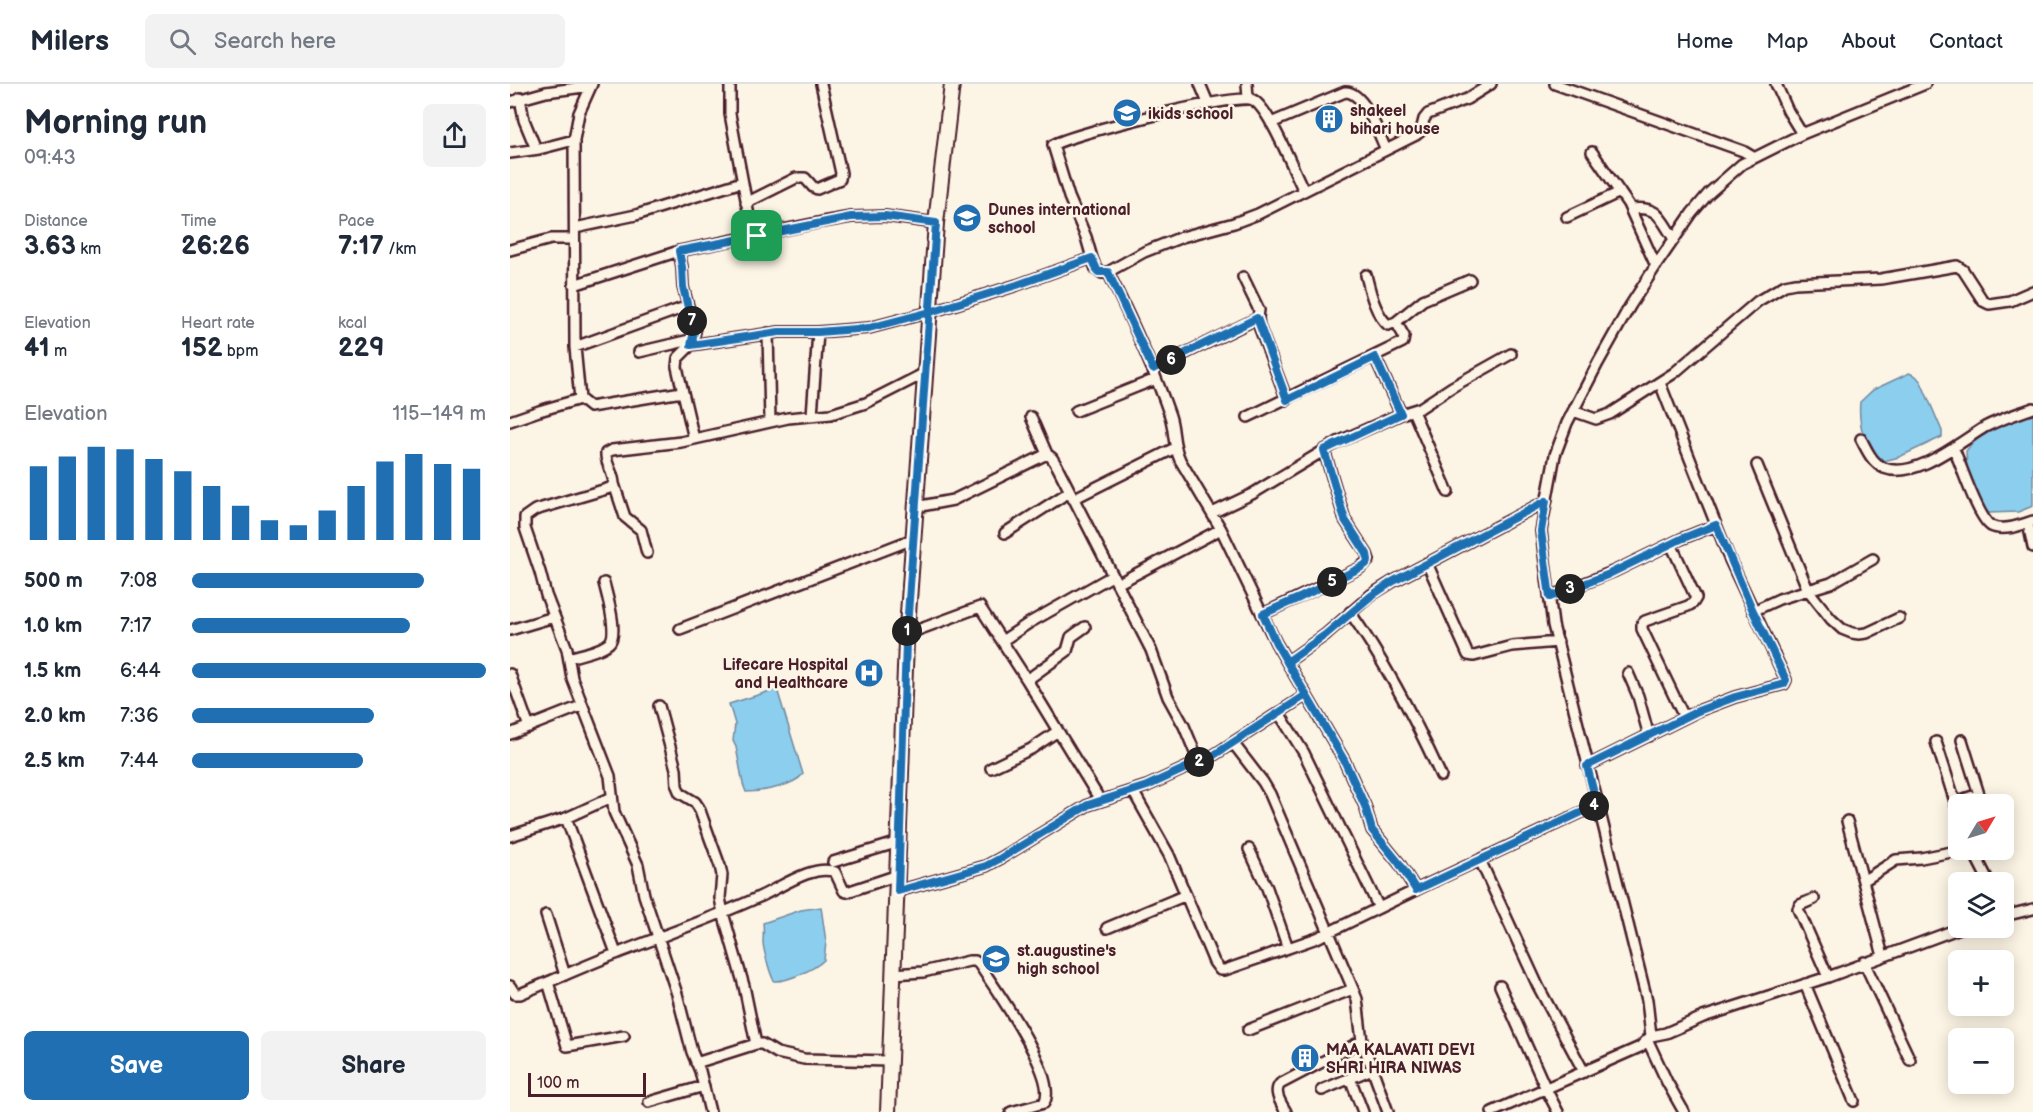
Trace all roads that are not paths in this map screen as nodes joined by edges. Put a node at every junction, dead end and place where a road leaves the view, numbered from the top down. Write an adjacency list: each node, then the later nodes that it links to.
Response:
1 (730, 84): 25 (street)
2 (821, 84): 28 (street)
3 (952, 84): 31 (main road)
4 (1200, 84): 16 (street)
5 (1247, 84): 14 (street)
6 (1491, 84): 21 (street)
7 (1555, 84): 24 (street)
8 (1776, 84): 18 (street)
9 (1895, 84): 12 (street)
10 (1925, 84): 12 (street)
11 (591, 85): 13 (street); 19 (street)
12 (1899, 93): 18 (street)
13 (520, 98): 15 (street); 20 (street)
14 (1248, 98): 16 (street); 17 (street)
15 (510, 102)
16 (1208, 103): 38 (street)
17 (1271, 123): 21 (street); 26 (street)
18 (1802, 134): 24 (street)
19 (574, 140): 20 (street); 32 (street)
20 (536, 149): 23 (street)
21 (1386, 150): 26 (street)
22 (1592, 152): 27 (street)
23 (510, 153)
24 (1753, 158): 35 (street)
25 (742, 182): 28 (street); 32 (street)
26 (1304, 191): 40 (street)
27 (1620, 192): 29 (street); 30 (street)
28 (746, 203): 33 (street)
29 (1631, 209): 35 (street); 39 (street)
30 (1567, 218)
31 (936, 223): 33 (street); 47 (main road)
32 (574, 228): 34 (street)
33 (753, 237): 37 (street)
34 (574, 239): 36 (street); 44 (street)
35 (1674, 239): 39 (street)
36 (510, 250)
37 (679, 251): 44 (street); 46 (street)
38 (1092, 258): 40 (street); 47 (street)
39 (1656, 266): 67 (street)
40 (1108, 272): 57 (street)
41 (1366, 275): 49 (street)
42 (1243, 277): 48 (street)
43 (1470, 280): 49 (street)
44 (574, 285): 53 (street)
45 (2033, 291): 60 (street)
46 (688, 306): 52 (street); 53 (street)
47 (930, 312): 50 (street); 58 (main road)
48 (1257, 318): 57 (street); 63 (street)
49 (1396, 322): 56 (street)
50 (818, 332): 51 (street); 69 (street)
51 (768, 333): 52 (street); 73 (street)
52 (692, 342): 54 (street); 61 (street)
53 (575, 347): 62 (street)
54 (639, 352)
55 (1511, 354): 66 (street)
56 (1375, 357): 63 (street); 68 (street)
57 (1153, 369): 59 (street)
58 (925, 372): 69 (street); 85 (main road)
59 (1156, 379): 65 (street); 76 (street)
60 (1660, 383): 67 (street); 88 (street)
61 (682, 392): 62 (street); 74 (street)
62 (580, 399): 72 (street)
63 (1287, 400): 71 (street)
64 (2033, 408): 77 (street)
65 (1076, 411)
66 (1413, 411): 68 (street); 82 (street)
67 (1573, 411): 84 (street)
68 (1401, 414): 78 (street)
69 (812, 415): 73 (street)
70 (1031, 417): 79 (street)
71 (1248, 417)
72 (510, 421)
73 (770, 422): 74 (street)
74 (694, 439): 81 (street)
75 (1861, 439): 77 (street)
76 (1174, 448): 83 (street); 86 (street)
77 (1954, 449): 87 (street)
78 (1324, 450): 86 (street); 103 (street)
79 (1047, 454): 83 (street); 85 (street)
80 (1756, 465): 99 (street)
81 (614, 484): 94 (street); 104 (street)
82 (1448, 492)
83 (1071, 496): 90 (street); 97 (street)
84 (1546, 501): 96 (street); 100 (street)
85 (916, 507): 91 (main road)
86 (1212, 513): 89 (street)
87 (2031, 522): 93 (street)
88 (1716, 525): 92 (street); 101 (street)
89 (1221, 529): 97 (street); 103 (street)
90 (1005, 533)
91 (914, 539): 107 (street); 109 (main road)
92 (1671, 544): 100 (street); 121 (street)
93 (2033, 548)
94 (647, 553)
95 (1873, 559): 99 (street)
96 (1427, 563): 102 (street); 111 (street)
97 (1115, 580): 110 (street); 129 (street)
98 (604, 583): 112 (street)
99 (1808, 590): 101 (street); 105 (street)
100 (1550, 597): 111 (street)
101 (1753, 611): 121 (street)
102 (1350, 612): 113 (street); 132 (street)
103 (1263, 614): 113 (street)
104 (554, 617): 108 (street); 112 (street)
105 (1899, 618)
106 (1085, 627): 116 (street)
107 (680, 629)
108 (510, 630)
109 (907, 634): 110 (street); 142 (main road)
110 (1002, 640): 116 (street)
111 (1558, 642): 130 (street)
112 (569, 658): 118 (street)
113 (1287, 662): 117 (street)
114 (1628, 673): 125 (street)
115 (510, 674): 122 (street)
116 (1027, 680): 123 (street)
117 (1306, 695): 120 (street); 149 (street)
118 (581, 706): 122 (street); 136 (street)
119 (659, 706): 156 (street)
120 (1279, 713): 128 (street); 153 (street)
121 (1684, 717): 125 (street)
122 (529, 727): 124 (street)
123 (1058, 731): 131 (street); 137 (street)
124 (510, 734)
125 (1649, 736): 130 (street)
126 (1962, 740): 135 (street)
127 (1936, 742): 134 (street)
128 (1233, 743): 129 (street); 160 (street)
129 (1199, 762): 133 (street)
130 (1587, 766): 138 (street)
131 (991, 768)
132 (1441, 776)
133 (1132, 791): 137 (street); 151 (street)
134 (1953, 794)
135 (1979, 794)
136 (612, 797): 139 (street); 161 (street)
137 (1100, 800): 150 (street)
138 (1597, 805): 145 (street); 176 (street)
139 (566, 818): 141 (street); 163 (street)
140 (1847, 822): 148 (street)
141 (510, 836)
142 (899, 842): 146 (street); 147 (main road)
143 (1249, 849): 162 (street)
144 (1948, 854): 148 (street)
145 (1480, 860): 149 (street); 183 (street)
146 (833, 862)
147 (898, 875): 150 (main road); 156 (street)
148 (1863, 881): 164 (street)
149 (1416, 890): 153 (street)
150 (898, 891): 166 (main road)
151 (1186, 895): 158 (street); 162 (street)
152 (1814, 898): 168 (street)
153 (1379, 908): 160 (street)
154 (2033, 909): 155 (street)
155 (2014, 912)
156 (723, 913): 161 (street); 178 (street)
157 (546, 915): 167 (street)
158 (1107, 928)
159 (1948, 932): 164 (street)
160 (1329, 933): 162 (street); 173 (street)
161 (658, 937): 163 (street); 181 (street)
162 (1288, 948)
163 (616, 953): 167 (street)
164 (1883, 956): 165 (street)
165 (1864, 962): 168 (street); 179 (street)
166 (892, 974): 180 (main road); 192 (street)
167 (565, 975): 169 (street)
168 (1828, 977): 170 (street)
169 (548, 982): 171 (street); 175 (street)
170 (1805, 984): 176 (street); 188 (street)
171 (510, 986)
172 (1500, 986): 186 (street)
173 (1353, 989): 174 (street); 177 (street)
174 (1248, 1030)
175 (624, 1036)
176 (1650, 1039): 183 (street); 198 (street)
177 (1362, 1041): 182 (street); 193 (street)
178 (756, 1044): 180 (street); 181 (street)
179 (1910, 1060)
180 (890, 1061): 191 (main road)
181 (696, 1063): 185 (street)
182 (1372, 1069): 184 (street); 195 (street)
183 (1584, 1072): 186 (street)
184 (1350, 1078): 187 (street); 194 (street)
185 (704, 1086): 189 (street); 190 (street)
186 (1546, 1089): 196 (street); 197 (street)
187 (1322, 1090)
188 (1854, 1101)
189 (649, 1102)
190 (710, 1112)
191 (888, 1112)
192 (1011, 1112)
193 (1286, 1112)
194 (1363, 1112)
195 (1388, 1112)
196 (1492, 1112)
197 (1558, 1112)
198 (1684, 1112)

